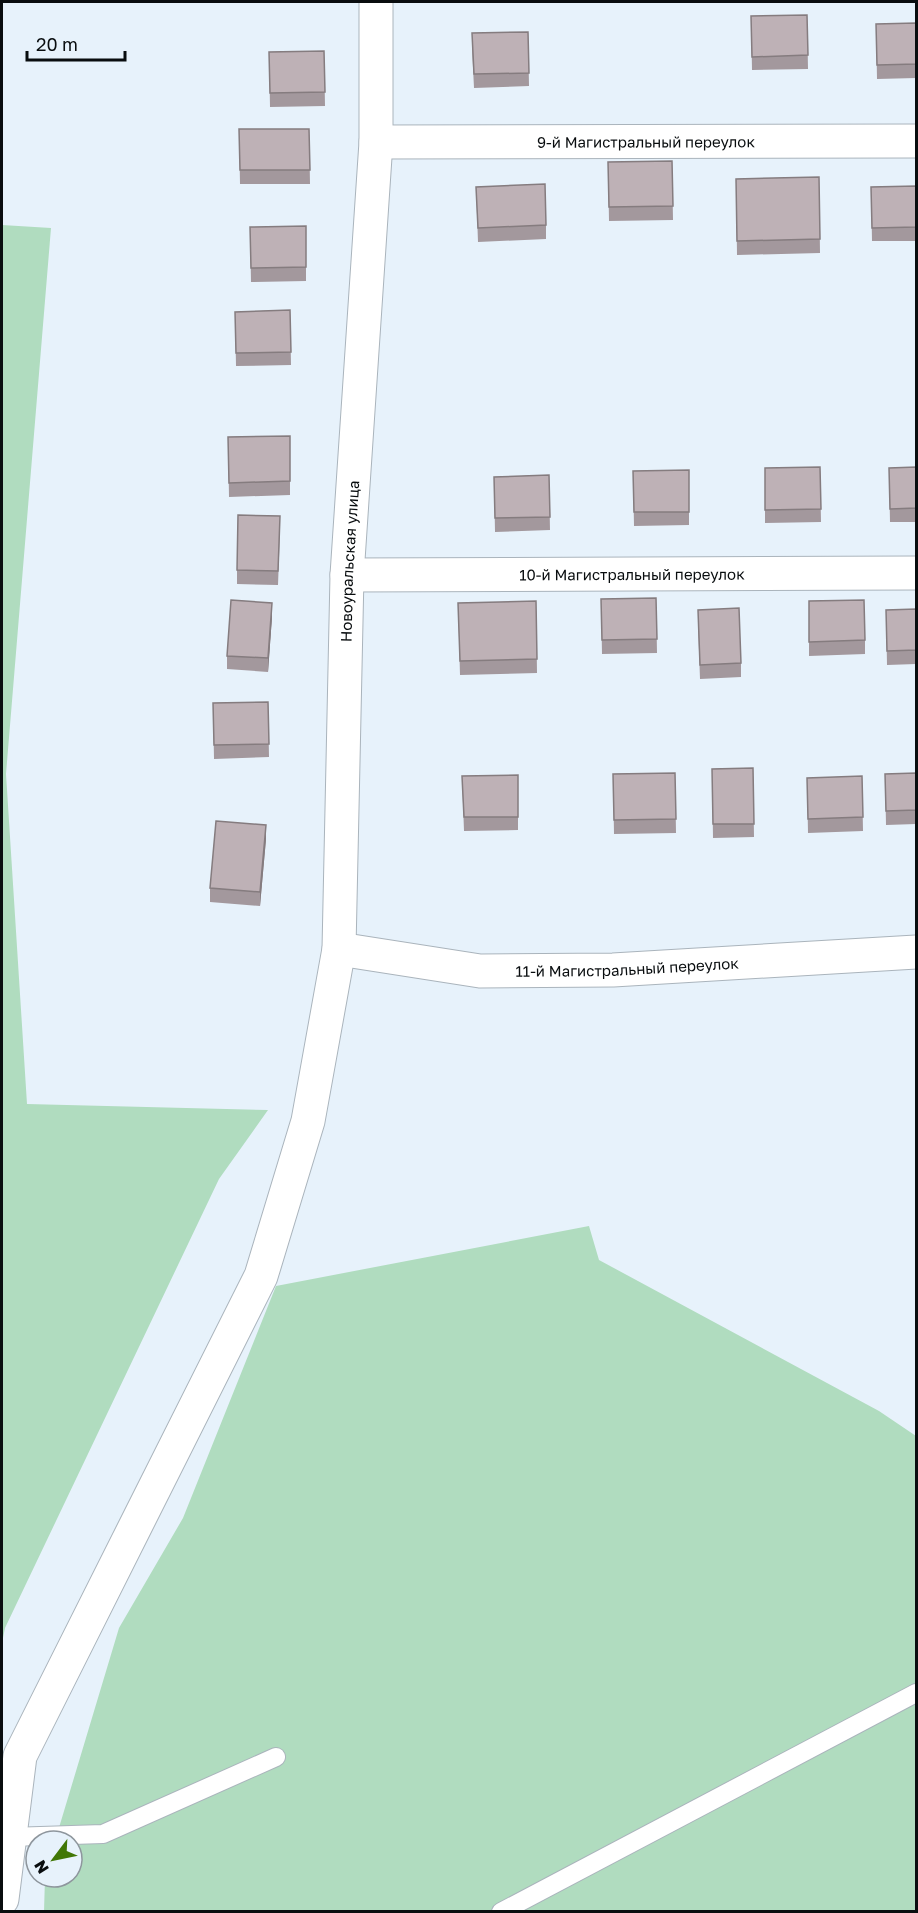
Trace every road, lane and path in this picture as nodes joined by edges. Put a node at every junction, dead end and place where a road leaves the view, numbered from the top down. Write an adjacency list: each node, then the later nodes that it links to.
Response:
1 (376, 2): 3 (street, Новоуральская улица)
2 (916, 141): 3 (street, 9-й Магистральный переулок)
3 (376, 142): 5 (street, Новоуральская улица)
4 (916, 573): 5 (street, 10-й Магистральный переулок)
5 (347, 576): 6 (street, Новоуральская улица)
6 (339, 949): 7 (street, 11-й Магистральный переулок); 10 (street, Новоуральская улица)
7 (916, 952)
8 (916, 1693): 12 (lane)
9 (276, 1756): 10 (lane)
10 (9, 1837): 11 (street, Новоуральская улица)
11 (2, 1899)
12 (501, 1911)

